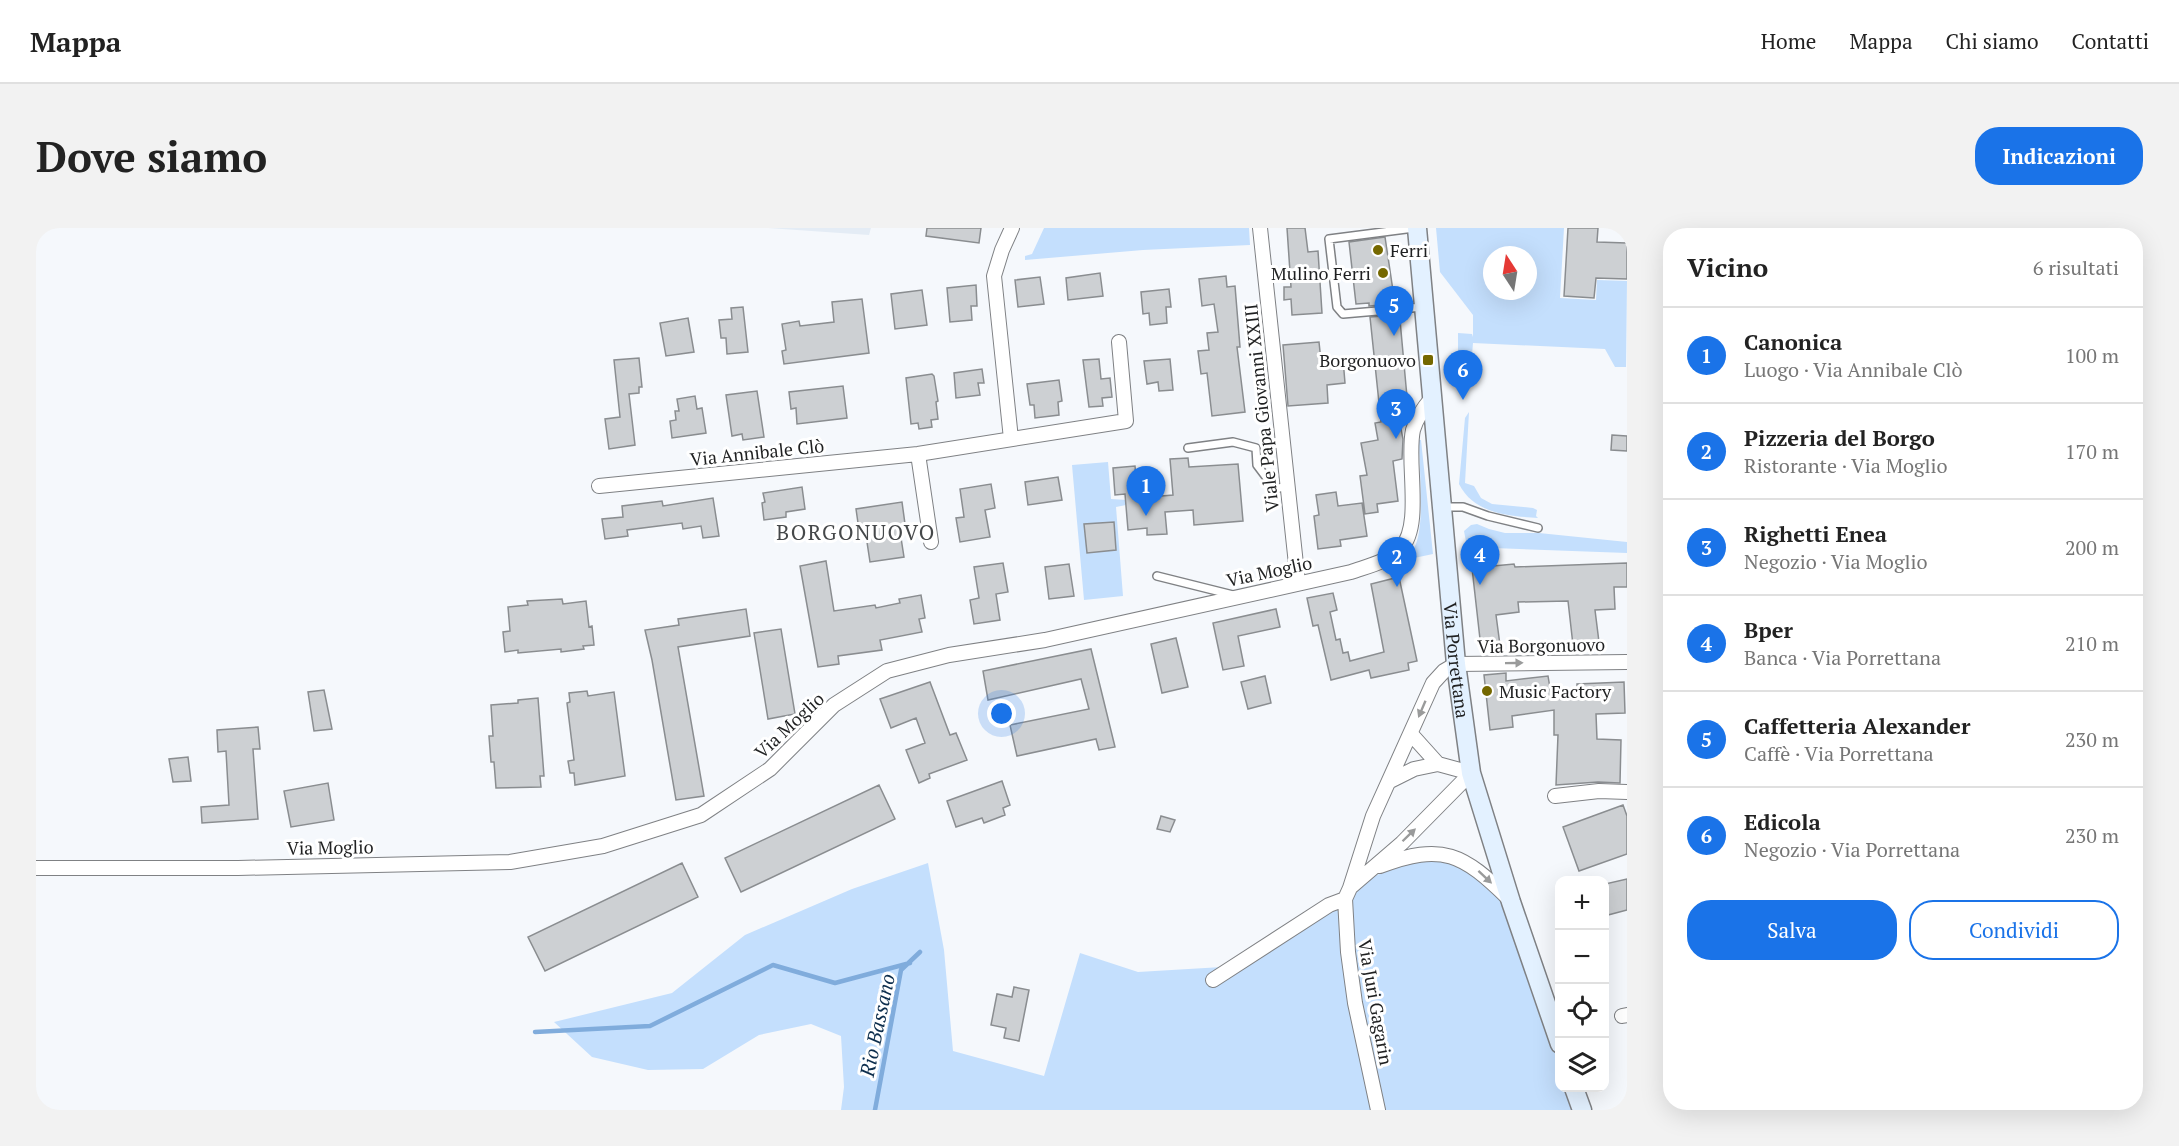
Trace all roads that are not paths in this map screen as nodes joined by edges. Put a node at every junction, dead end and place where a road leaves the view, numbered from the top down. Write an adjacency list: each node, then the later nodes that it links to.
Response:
1 (1012, 228): 8 (street)
2 (1260, 228): 12 (street, Viale Papa Giovanni XXIII)
3 (1415, 228): 4 (lane); 5 (main road, Via Porrettana)
4 (1395, 229): 5 (lane)
5 (1424, 306): 7 (main road, Via Porrettana)
6 (1119, 342): 8 (street, Via Annibale Clò)
7 (1432, 398): 13 (main road, Via Porrettana); 17 (street, Via Moglio)
8 (1011, 440): 10 (street, Via Annibale Clò)
9 (1188, 448): 12 (lane)
10 (918, 454): 11 (street, Via Annibale Clò); 15 (street)
11 (599, 486)
12 (1287, 486): 17 (street, Viale Papa Giovanni XXIII)
13 (1441, 507): 14 (lane); 20 (main road, Via Porrettana)
14 (1538, 528)
15 (931, 542)
16 (1157, 576): 18 (lane)
17 (1298, 583): 18 (street, Via Moglio)
18 (1238, 597): 27 (street, Via Moglio)
19 (1627, 662): 20 (street, Via Borgonuovo, one-way to 19)
20 (1456, 664): 21 (street, Via Juri Gagarin, one-way to 21); 23 (main road, Via Porrettana)
21 (1411, 734): 22 (street); 24 (street, Via Juri Gagarin)
22 (1438, 764): 23 (street); 24 (street)
23 (1471, 773): 28 (street, one-way to 23); 30 (main road, Via Porrettana)
24 (1390, 781): 29 (street, Via Juri Gagarin)
25 (1627, 792): 26 (street)
26 (1554, 796)
27 (36, 868)
28 (1372, 869): 29 (street); 30 (street, one-way to 30)
29 (1347, 894): 31 (street); 34 (street, Via Juri Gagarin)
30 (1511, 902): 32 (main road, Via Porrettana)
31 (1213, 980)
32 (1558, 1038)
33 (1575, 1092): 35 (main road)
34 (1378, 1110)
35 (1582, 1110)

